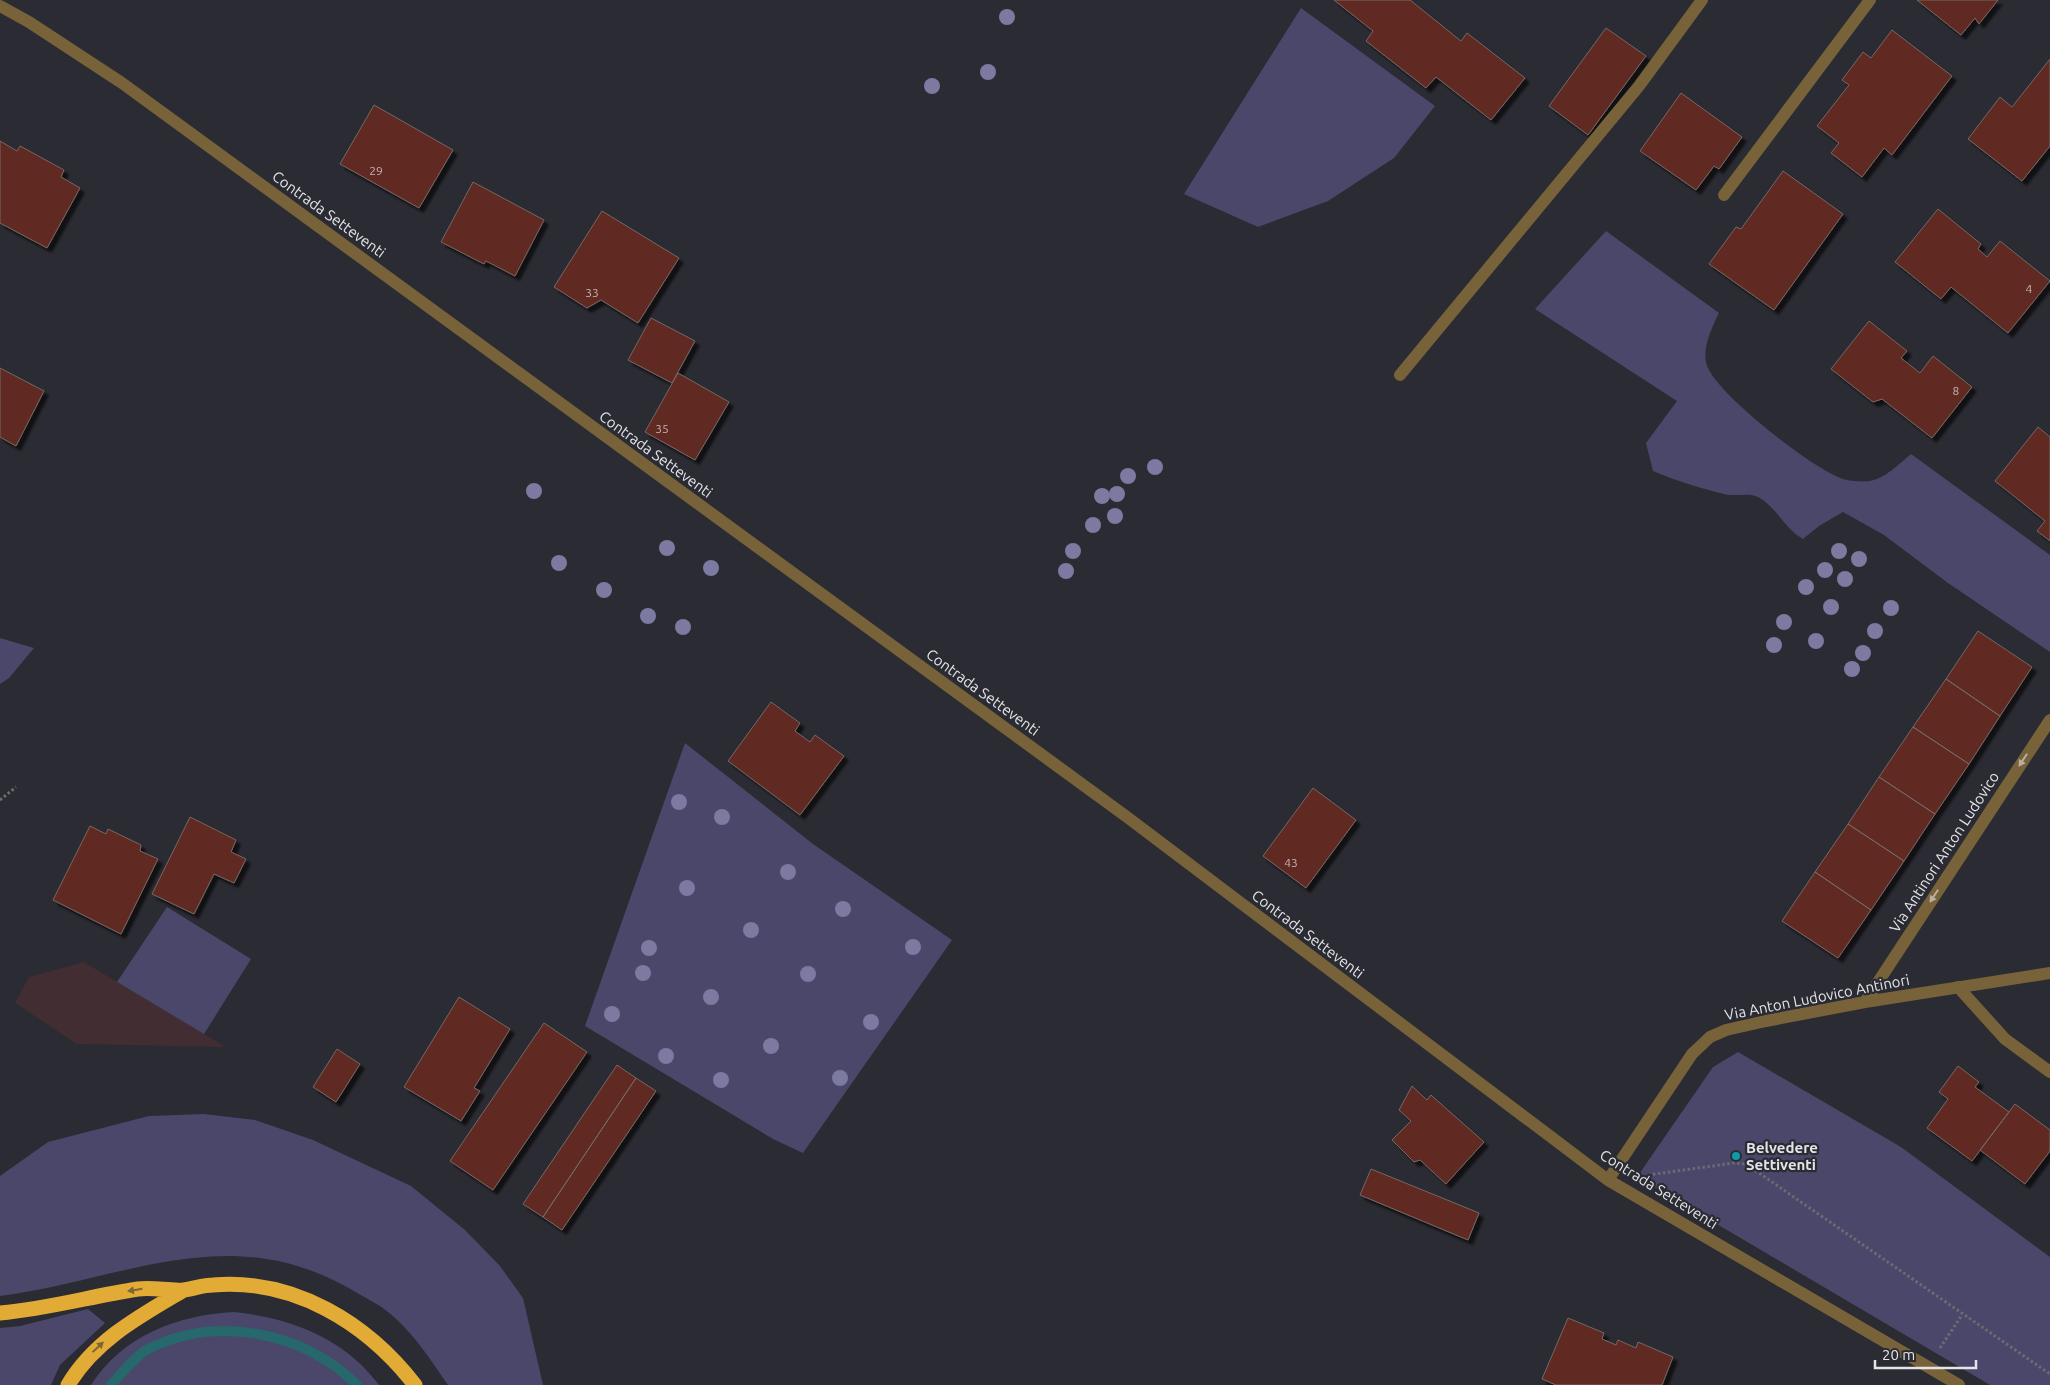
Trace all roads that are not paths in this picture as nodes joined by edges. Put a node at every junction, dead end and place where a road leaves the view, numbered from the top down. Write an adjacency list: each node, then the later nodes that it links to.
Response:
1 (1702, 0): 5 (street)
2 (1870, 0): 4 (street)
3 (0, 6): 11 (street, Contrada Setteventi)
4 (1724, 195)
5 (1400, 375)
6 (2050, 720): 9 (street, Via Antinori Anton Ludovico, one-way to 9)
7 (2050, 973): 8 (street, Via Anton Ludovico Antinori)
8 (1958, 987): 9 (street, Via Anton Ludovico Antinori); 10 (street)
9 (1864, 1002): 11 (street, Via Anton Ludovico Antinori)
10 (2050, 1072)
11 (1608, 1180): 16 (street, Contrada Setteventi)
12 (184, 1290): 13 (highway, one-way to 13); 14 (highway, one-way to 12); 15 (highway)
13 (0, 1313)
14 (68, 1385)
15 (415, 1385)
16 (1959, 1385)

